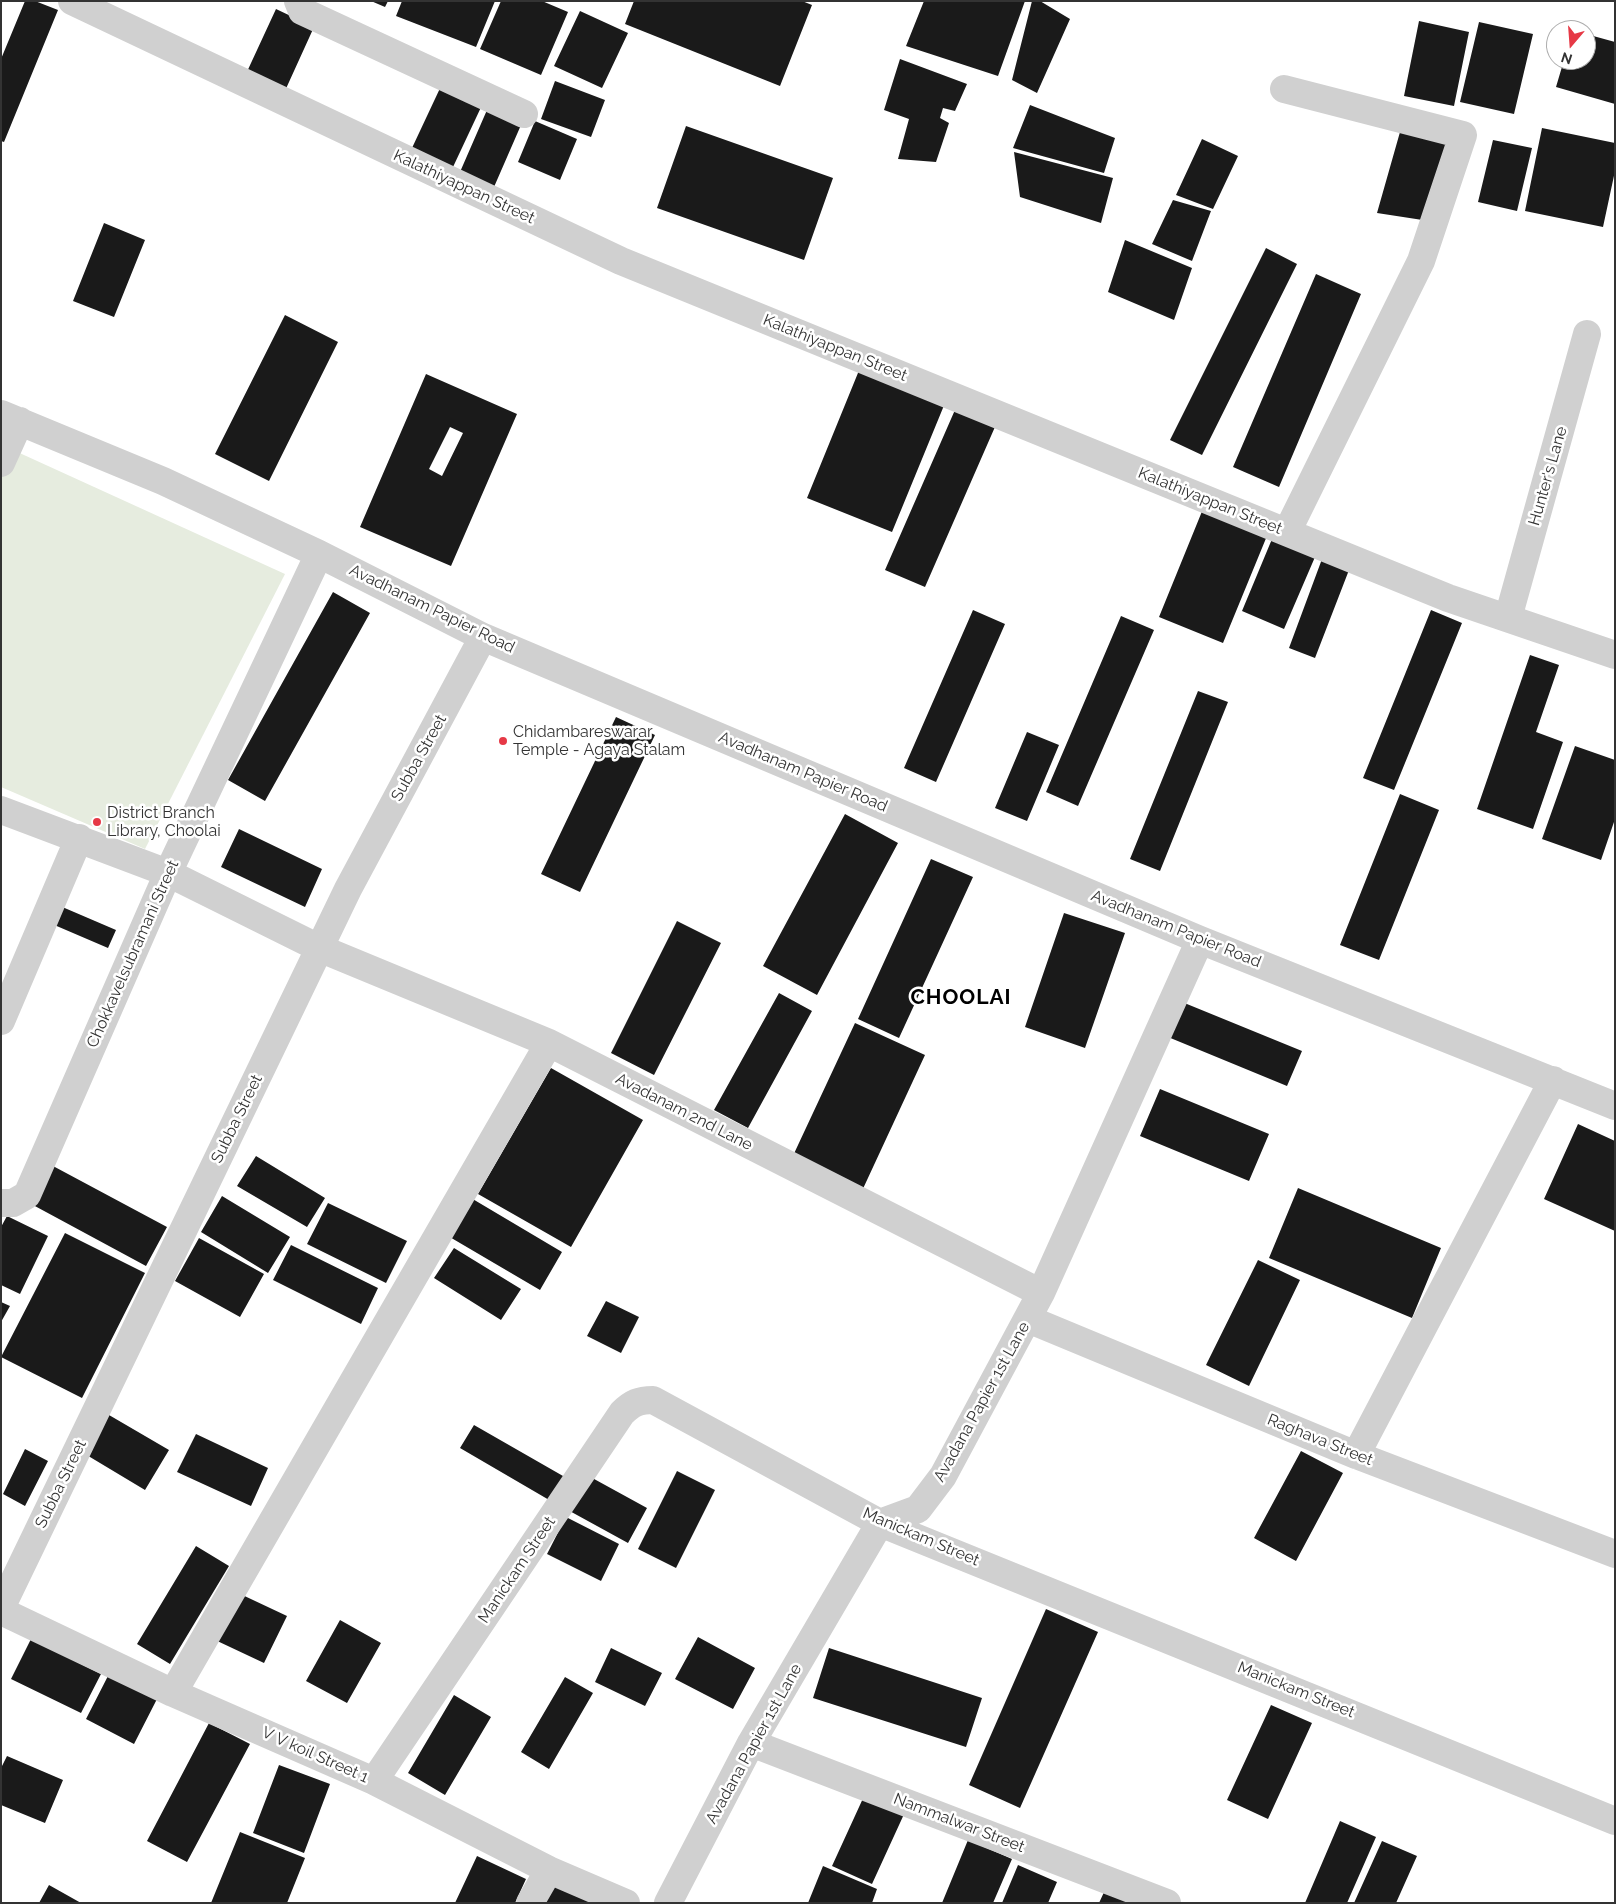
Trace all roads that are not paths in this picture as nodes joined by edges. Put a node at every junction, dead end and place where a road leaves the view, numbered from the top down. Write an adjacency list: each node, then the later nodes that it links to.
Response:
1 (72, 1): 8 (street, Kalathiyappan Street)
2 (298, 1): 4 (street)
3 (1284, 89): 8 (street)
4 (524, 114)
5 (1587, 334): 10 (street, Hunter's Lane)
6 (10, 417): 7 (street); 9 (street, Avadhanam Papier Road)
7 (1, 463)
8 (1287, 532): 10 (street, Kalathiyappan Street)
9 (319, 554): 11 (street, Avadhanam Papier Road); 15 (street, Chokkavelsubramani Street)
10 (1508, 618): 12 (street, Kalathiyappan Street)
11 (484, 636): 16 (street, Avadhanam Papier Road); 17 (street, Subba Street)
12 (1615, 655)
13 (4, 818): 14 (street, Avadanam 2nd Lane)
14 (79, 838): 15 (street, Avadanam 2nd Lane); 18 (street)
15 (168, 873): 17 (street, Avadanam 2nd Lane); 22 (street, Chokkavelsubramani Street)
16 (1200, 940): 20 (street, Avadhanam Papier Road); 23 (street, Avadana Papier 1st Lane)
17 (319, 948): 19 (street, Avadanam 2nd Lane); 28 (street, Subba Street)
18 (1, 1021)
19 (549, 1043): 23 (street, Avadanam 2nd Lane); 29 (street)
20 (1553, 1080): 21 (street, Avadhanam Papier Road); 25 (street)
21 (1615, 1106)
22 (1, 1203)
23 (1041, 1293): 24 (street, Avadana Papier 1st Lane)
24 (1028, 1319): 25 (street, Raghava Street); 26 (street, Avadana Papier 1st Lane)
25 (1356, 1455): 27 (street, Raghava Street)
26 (880, 1523): 30 (street, Avadana Papier 1st Lane); 31 (street, Manickam Street); 32 (street, Manickam Street)
27 (1615, 1554)
28 (1, 1609): 29 (street, V V koil Street 1)
29 (172, 1693): 31 (street, V V koil Street 1)
30 (751, 1743): 36 (street, Avadana Papier 1st Lane); 37 (street, Nammalwar Street)
31 (374, 1781): 33 (street, V V koil Street 1)
32 (1615, 1821)
33 (550, 1870): 34 (street); 35 (street, V V koil Street 1)
34 (530, 1903)
35 (626, 1903)
36 (668, 1903)
37 (1167, 1903)

